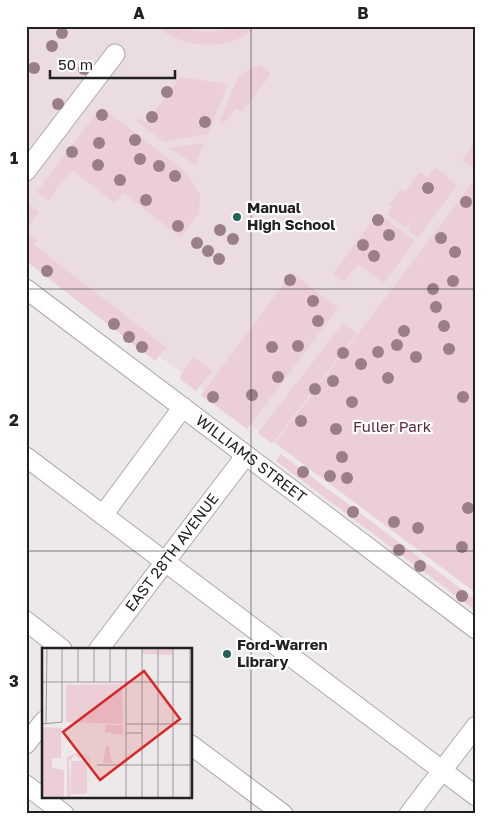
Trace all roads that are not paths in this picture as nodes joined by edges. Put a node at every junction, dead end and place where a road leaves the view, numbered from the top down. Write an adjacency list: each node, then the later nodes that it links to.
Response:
1 (115, 54): 2 (street)
2 (26, 171)
3 (26, 289): 4 (street, WILLIAMS STREET)
4 (183, 407): 5 (street, WILLIAMS STREET); 7 (street)
5 (246, 455): 8 (street, EAST 28TH AVENUE); 10 (street, WILLIAMS STREET)
6 (26, 457): 7 (street)
7 (102, 514): 8 (street)
8 (165, 562): 12 (street, EAST 28TH AVENUE); 17 (street)
9 (26, 622): 11 (street)
10 (476, 629)
11 (61, 648)
12 (100, 648)
13 (42, 724): 15 (street)
14 (476, 726): 17 (street)
15 (26, 744)
16 (192, 746): 23 (street)
17 (442, 770): 19 (street); 24 (street)
18 (26, 785): 20 (street)
19 (476, 796)
20 (42, 797)
21 (43, 798): 22 (street)
22 (64, 814)
23 (283, 814)
24 (409, 814)

